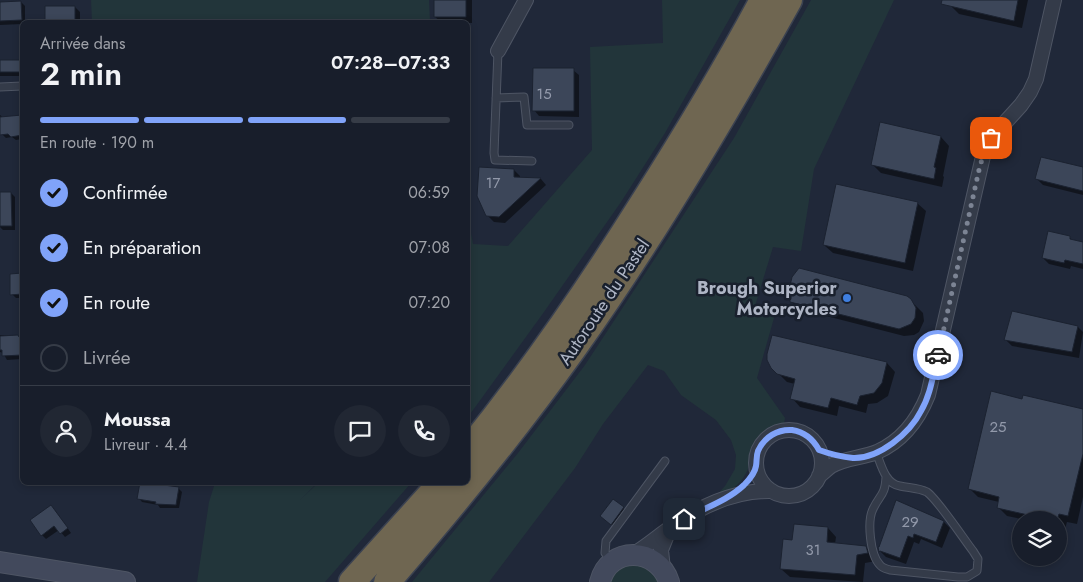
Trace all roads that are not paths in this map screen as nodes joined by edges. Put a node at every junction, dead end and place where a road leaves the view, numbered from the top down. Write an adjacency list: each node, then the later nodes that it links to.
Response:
1 (526, 0): 5 (street)
2 (763, 0): 11 (highway, Autoroute du Pastel)
3 (789, 0): 19 (highway, Autoroute du Pastel)
4 (1054, 0): 13 (street)
5 (498, 51): 8 (lane)
6 (20, 86): 7 (lane)
7 (0, 87)
8 (496, 98): 9 (lane); 10 (lane)
9 (569, 125)
10 (532, 162)
11 (470, 448)
12 (819, 450): 14 (street); 16 (street); 17 (street)
13 (876, 452): 14 (street); 18 (lane)
14 (855, 458): 17 (street)
15 (665, 461): 27 (lane)
16 (756, 467): 22 (street); 23 (street)
17 (819, 476): 22 (street)
18 (886, 477): 18 (lane)
19 (470, 484)
20 (439, 485): 30 (highway)
21 (469, 485): 31 (highway, Autoroute du Pastel)
22 (772, 491): 23 (street)
23 (729, 497): 24 (street)
24 (670, 528): 25 (street); 28 (street)
25 (632, 555): 27 (street); 28 (street)
26 (0, 562): 29 (street)
27 (613, 562): 32 (street)
28 (669, 578)
29 (125, 582)
30 (352, 582)
31 (387, 582)
32 (600, 582)

